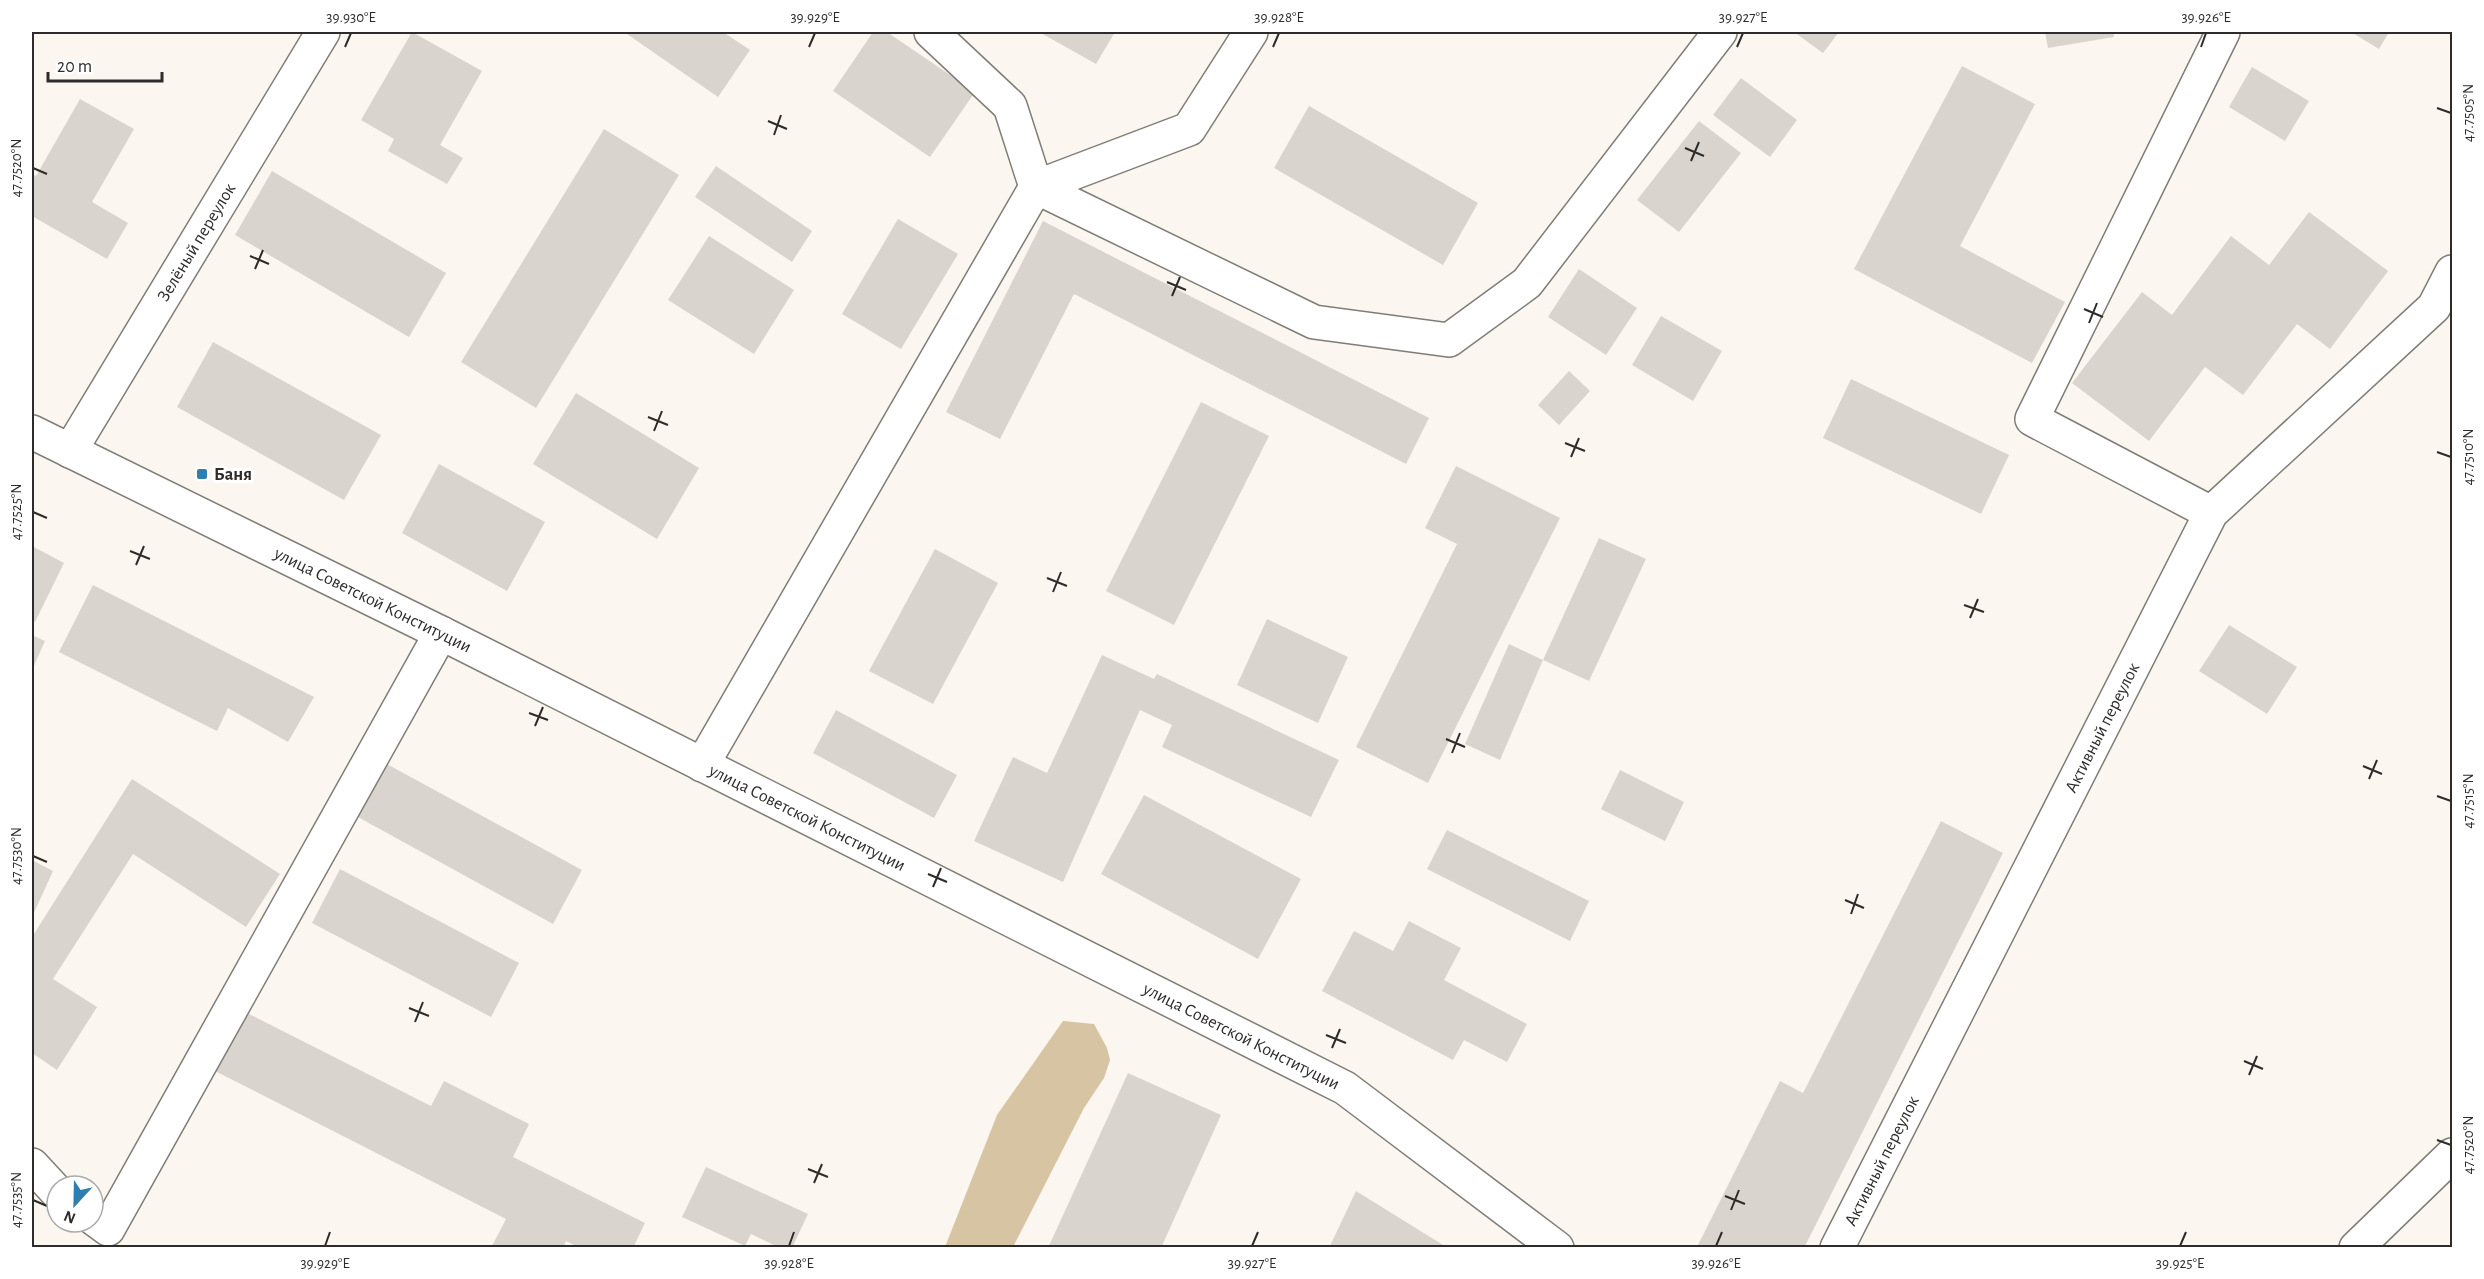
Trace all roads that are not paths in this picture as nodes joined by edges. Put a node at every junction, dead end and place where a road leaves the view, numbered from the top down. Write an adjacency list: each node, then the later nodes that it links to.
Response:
1 (323, 32): 9 (street, Зелёный переулок)
2 (931, 32): 6 (street)
3 (1251, 32): 6 (street)
4 (1720, 32): 6 (street)
5 (2223, 32): 10 (street)
6 (1036, 187): 12 (street)
7 (2452, 273): 10 (street, Активный переулок)
8 (32, 432): 9 (street, улица Советской Конституции)
9 (70, 451): 11 (street, улица Советской Конституции)
10 (2211, 513): 18 (street, Активный переулок)
11 (441, 633): 12 (street, улица Советской Конституции); 16 (street)
12 (702, 765): 17 (street, улица Советской Конституции)
13 (2452, 1155): 19 (street)
14 (32, 1165): 15 (street)
15 (45, 1179)
16 (105, 1227)
17 (1557, 1248)
18 (1837, 1248)
19 (2356, 1248)

